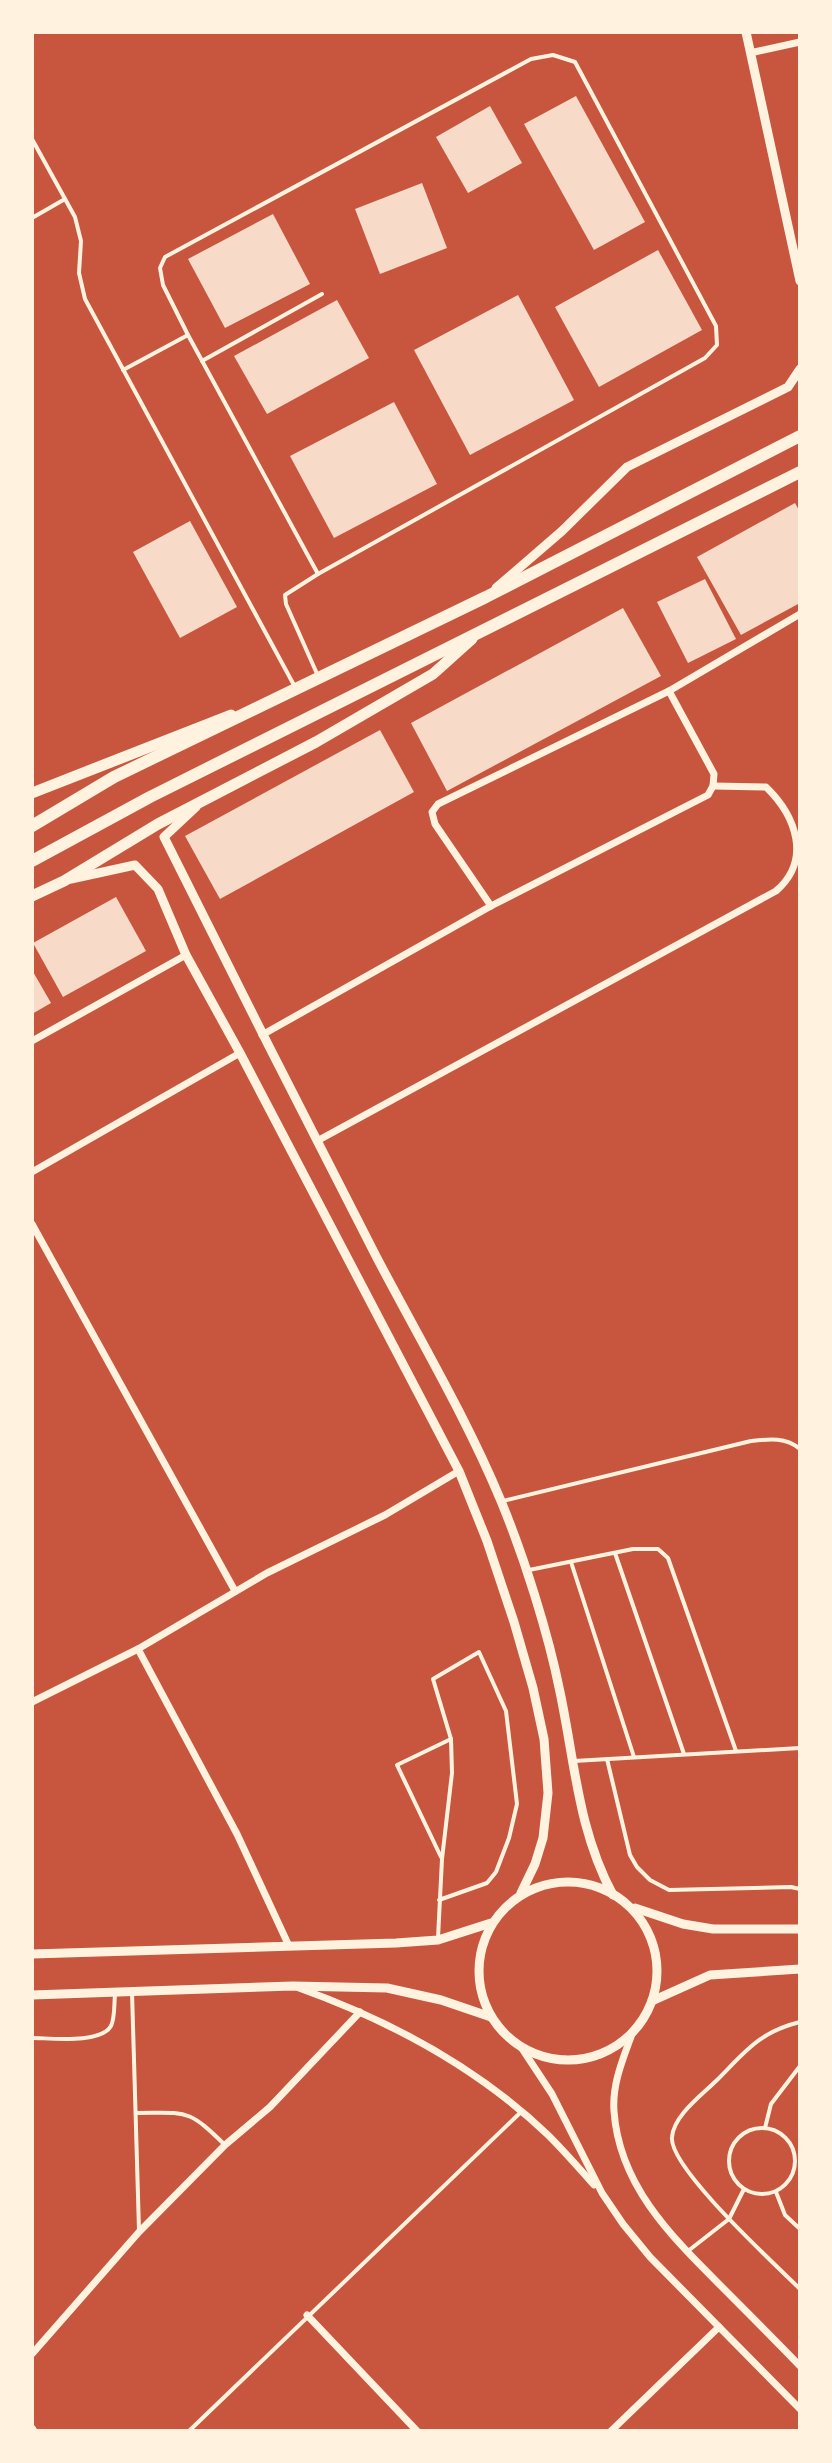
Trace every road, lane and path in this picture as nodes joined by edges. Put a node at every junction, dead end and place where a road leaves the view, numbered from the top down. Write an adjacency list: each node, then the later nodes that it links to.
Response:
1 (746, 32): 3 (street)
2 (800, 42): 3 (street)
3 (750, 53): 7 (street)
4 (32, 139): 5 (lane)
5 (65, 199): 6 (lane); 13 (lane)
6 (32, 218)
7 (796, 238): 8 (street)
8 (800, 281)
9 (322, 294): 11 (lane)
10 (188, 335): 11 (lane); 13 (lane); 16 (lane)
11 (202, 361): 16 (lane)
12 (800, 369): 17 (street)
13 (123, 370): 21 (lane)
14 (800, 436): 17 (main road)
15 (800, 472): 19 (main road)
16 (318, 574): 20 (lane)
17 (486, 597): 20 (main road)
18 (800, 614): 22 (street)
19 (479, 633): 25 (main road); 27 (main road)
20 (319, 678): 21 (main road)
21 (292, 691): 24 (main road); 26 (main road)
22 (669, 691): 23 (street); 30 (street)
23 (713, 786): 30 (street); 35 (street)
24 (32, 793)
25 (201, 803): 28 (main road); 32 (street)
26 (32, 826)
27 (32, 861)
28 (64, 881): 29 (main road); 31 (street)
29 (32, 896)
30 (491, 906): 32 (street)
31 (186, 955): 33 (street); 34 (street)
32 (262, 1035): 35 (street)
33 (32, 1041)
34 (240, 1053): 36 (street); 39 (street)
35 (317, 1141): 40 (street)
36 (32, 1172)
37 (32, 1224): 44 (street)
38 (800, 1449): 40 (lane)
39 (459, 1471): 44 (street); 56 (street)
40 (501, 1501): 43 (street)
41 (615, 1553): 42 (lane); 49 (lane); 50 (lane)
42 (571, 1562): 43 (lane); 51 (lane)
43 (524, 1571): 53 (street)
44 (235, 1591): 45 (street)
45 (138, 1649): 46 (street); 63 (street)
46 (32, 1702)
47 (451, 1739): 54 (lane); 54 (lane); 58 (lane)
48 (800, 1748): 49 (lane)
49 (736, 1751): 50 (lane)
50 (684, 1754): 51 (lane)
51 (634, 1757): 52 (lane)
52 (607, 1759): 53 (lane); 55 (lane)
53 (574, 1761): 57 (street)
54 (442, 1859): 58 (lane)
55 (800, 1889)
56 (521, 1893): 57 (street); 60 (street)
57 (613, 1895): 59 (street)
58 (439, 1900): 62 (lane)
59 (632, 1907): 61 (street); 70 (street)
60 (491, 1923): 62 (street); 72 (street)
61 (800, 1929)
62 (438, 1940): 63 (street)
63 (289, 1946): 64 (street)
64 (32, 1954)
65 (800, 1969): 70 (street)
66 (293, 1986): 68 (street); 71 (street); 72 (street)
67 (115, 1992): 68 (street); 69 (street); 75 (lane)
68 (132, 1992): 81 (lane)
69 (32, 1995)
70 (652, 2001): 74 (street)
71 (360, 2012): 80 (street); 83 (street)
72 (491, 2017): 76 (street)
73 (800, 2022): 87 (lane)
74 (632, 2034): 76 (street); 90 (street)
75 (32, 2038)
76 (521, 2047): 86 (street)
77 (800, 2066): 78 (lane)
78 (789, 2078): 79 (lane); 82 (lane)
79 (800, 2078)
80 (521, 2112): 86 (street); 92 (lane)
81 (136, 2113): 83 (lane); 89 (lane)
82 (765, 2128): 84 (lane); 85 (lane)
83 (225, 2145): 89 (street)
84 (744, 2189): 85 (lane); 87 (lane)
85 (776, 2191): 88 (lane)
86 (602, 2193): 93 (street)
87 (729, 2219): 90 (lane); 91 (lane)
88 (800, 2229)
89 (139, 2232): 94 (street)
90 (688, 2252): 95 (street)
91 (800, 2289)
92 (307, 2315): 97 (lane); 98 (street)
93 (719, 2327): 96 (street); 99 (street)
94 (32, 2354)
95 (800, 2366)
96 (800, 2408)
97 (189, 2431)
98 (417, 2431)
99 (611, 2431)

